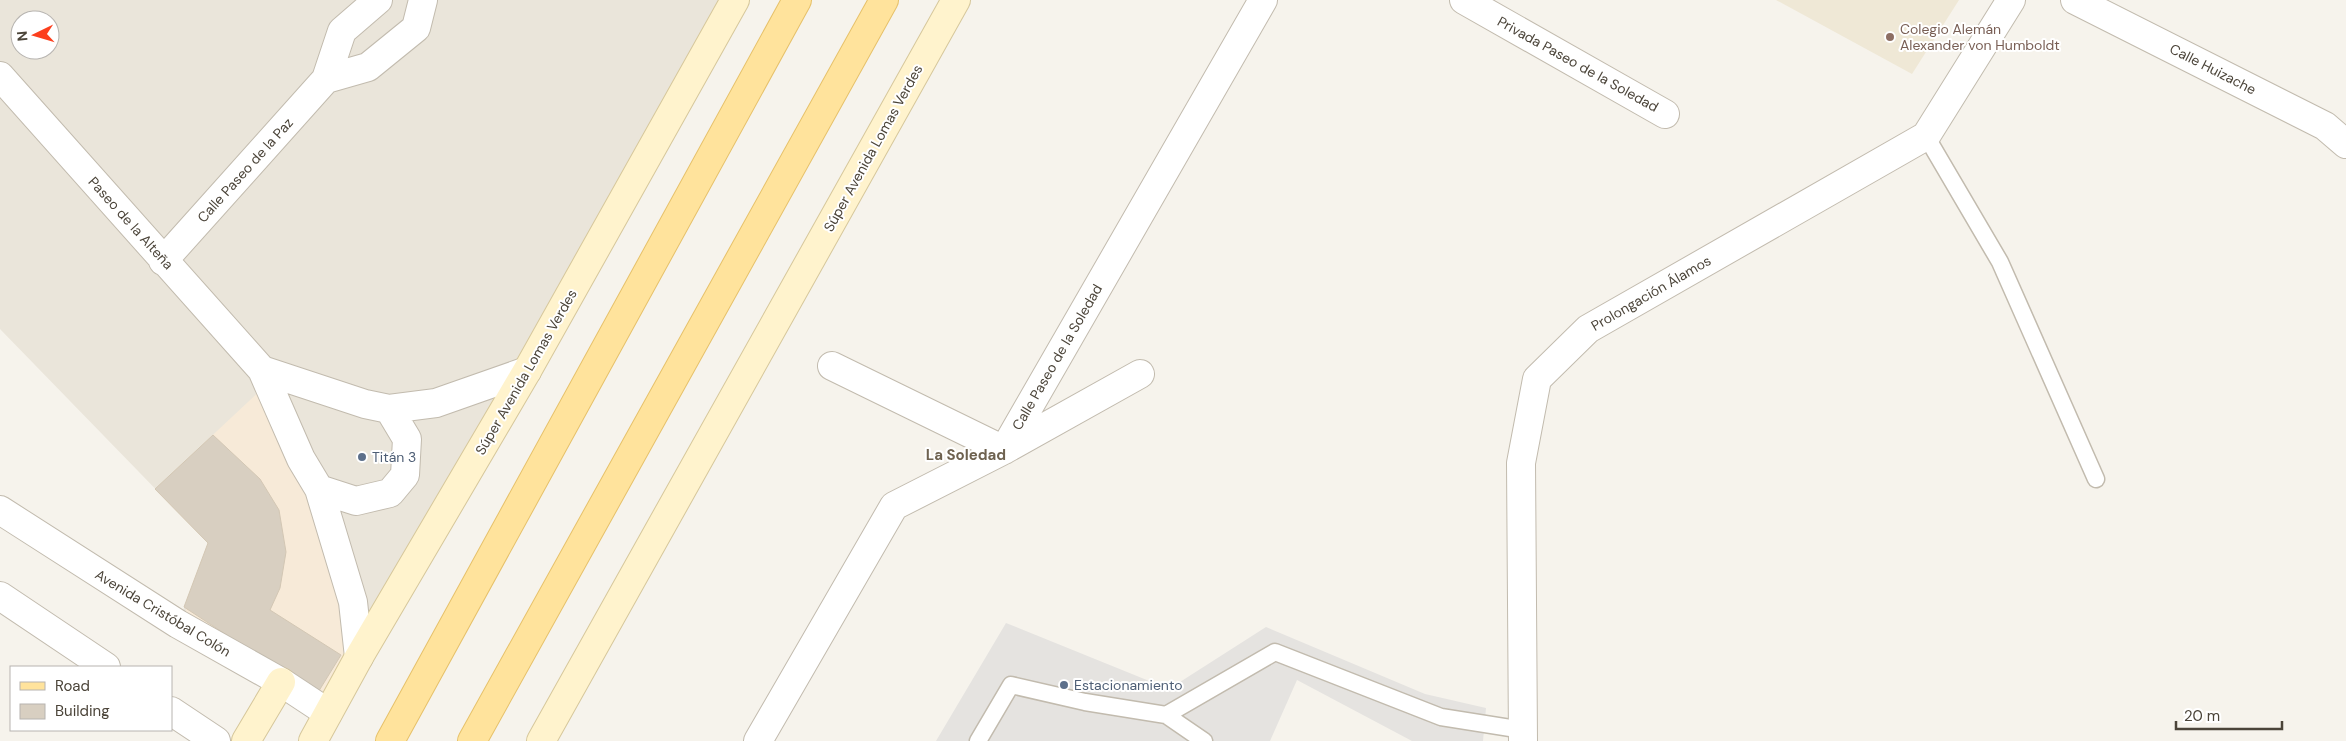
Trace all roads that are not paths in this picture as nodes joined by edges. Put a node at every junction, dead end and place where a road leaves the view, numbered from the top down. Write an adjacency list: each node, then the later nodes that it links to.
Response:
1 (378, 0): 12 (street, Calle Paseo de la Paz)
2 (423, 0): 12 (street)
3 (735, 0): 19 (main road, Súper Avenida Lomas Verdes)
4 (798, 0): 37 (main road)
5 (884, 0): 38 (main road)
6 (956, 0): 39 (main road, Súper Avenida Lomas Verdes)
7 (1262, 0): 22 (street, Calle Paseo de la Soledad)
8 (1464, 0): 13 (street, Privada Paseo de la Soledad)
9 (2011, 0): 14 (street, Prolongación Álamos)
10 (2075, 0): 15 (street, Calle Huizache)
11 (0, 76): 16 (street, Paseo de la Alteña)
12 (326, 79): 16 (street, Calle Paseo de la Paz)
13 (1666, 114)
14 (1926, 136): 23 (lane); 33 (street, Prolongación Álamos)
15 (2346, 144)
16 (163, 260): 18 (street, Paseo de la Alteña)
17 (832, 366): 22 (street)
18 (262, 370): 21 (street, Paseo de la Alteña); 24 (street, Paseo de la Alteña)
19 (527, 371): 21 (street, Paseo de la Alteña); 27 (main road, Súper Avenida Lomas Verdes)
20 (1140, 374): 22 (street)
21 (389, 409): 24 (street)
22 (1004, 450): 40 (street)
23 (2096, 479)
24 (319, 489): 27 (street, Paseo de la Alteña)
25 (0, 510): 29 (street, Avenida Cristóbal Colón)
26 (0, 596): 28 (street)
27 (359, 657): 31 (main road, Súper Avenida Lomas Verdes)
28 (105, 666)
29 (281, 682): 31 (street, Avenida Cristóbal Colón); 35 (main road)
30 (172, 712): 34 (street)
31 (328, 713): 36 (main road, Súper Avenida Lomas Verdes)
32 (1166, 714): 33 (lane); 41 (lane); 42 (lane)
33 (1523, 735)
34 (216, 741)
35 (246, 741)
36 (313, 741)
37 (390, 741)
38 (472, 741)
39 (541, 741)
40 (758, 741)
41 (978, 741)
42 (1204, 741)

